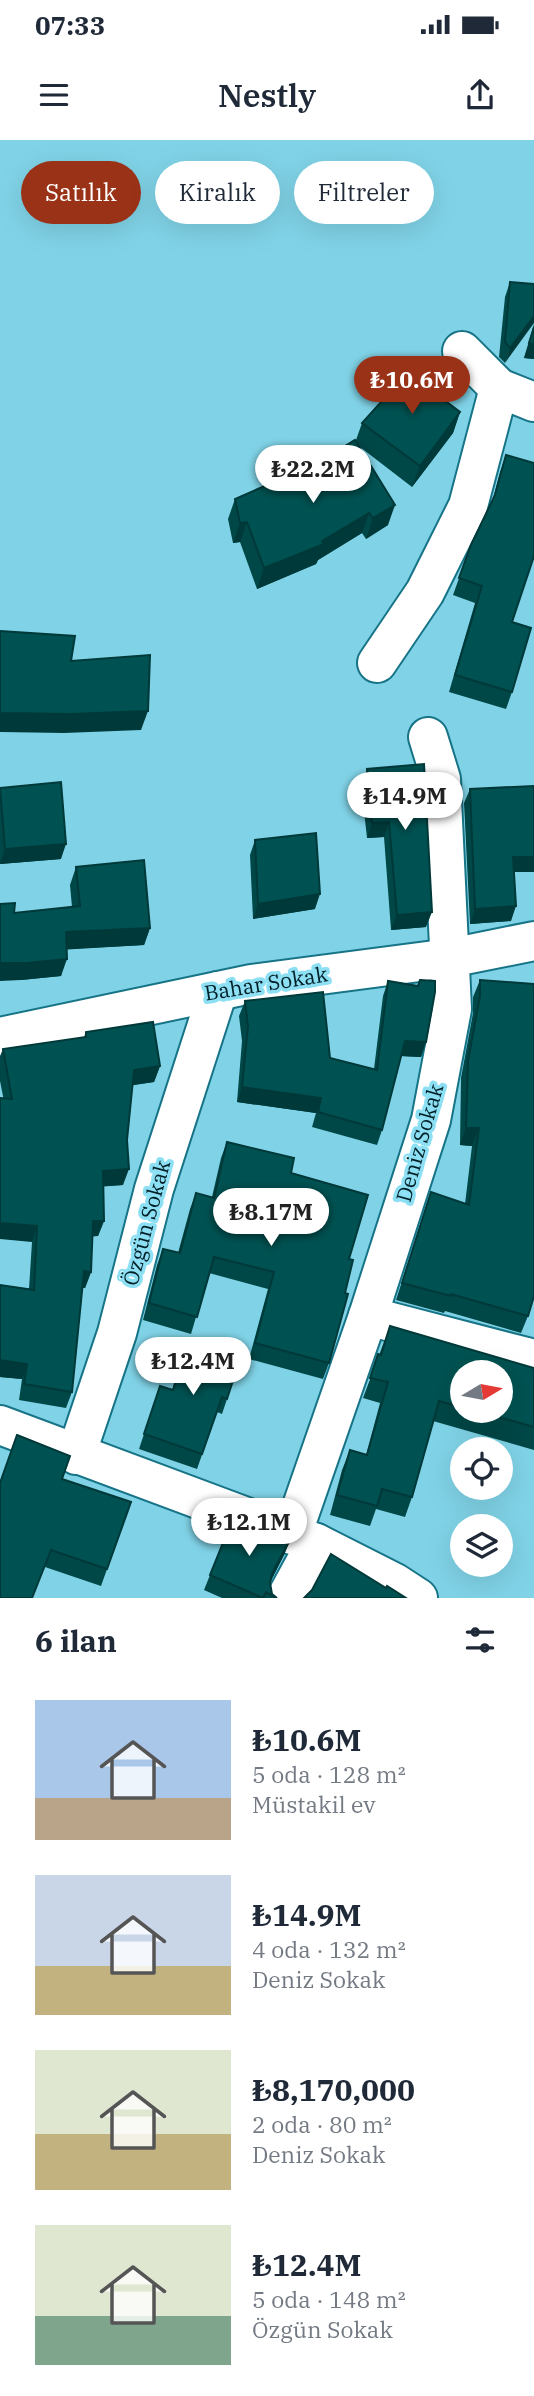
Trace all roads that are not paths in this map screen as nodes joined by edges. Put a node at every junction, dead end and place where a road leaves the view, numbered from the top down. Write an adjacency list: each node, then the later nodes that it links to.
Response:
1 (462, 351): 2 (street)
2 (499, 388): 3 (street); 4 (street)
3 (534, 402)
4 (377, 663)
5 (428, 737): 7 (street, Deniz Sokak)
6 (534, 942): 7 (street, Bahar Sokak)
7 (450, 958): 8 (street, Bahar Sokak); 10 (street, Deniz Sokak)
8 (218, 991): 9 (street, Bahar Sokak); 13 (street, Özgün Sokak)
9 (0, 1037)
10 (368, 1316): 11 (street); 14 (street, Deniz Sokak)
11 (534, 1359)
12 (3, 1434): 13 (street)
13 (76, 1455): 14 (street)
14 (304, 1539): 15 (street, Deniz Sokak); 16 (street)
15 (286, 1598)
16 (418, 1598)

